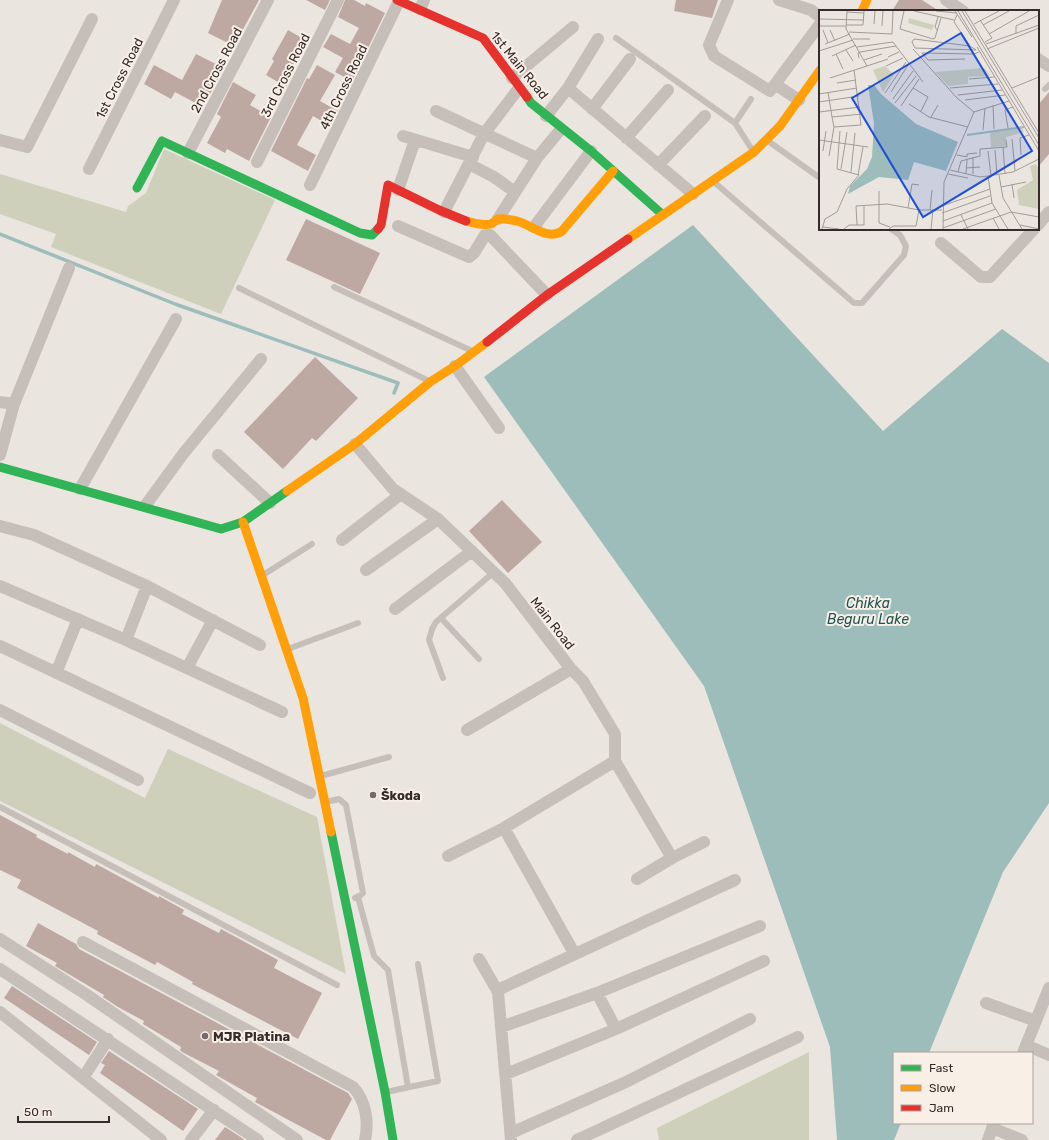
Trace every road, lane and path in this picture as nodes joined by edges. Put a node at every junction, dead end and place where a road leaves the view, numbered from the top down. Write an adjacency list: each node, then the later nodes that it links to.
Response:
1 (174, 0): 47 (street, 1st Cross Road)
2 (268, 0): 42 (street, 2nd Cross Road)
3 (338, 0): 45 (street, 3rd Cross Road)
4 (398, 0): 9 (street, 1st Main Road); 51 (street, 4th Cross Road)
5 (728, 0): 23 (street)
6 (779, 0): 12 (street)
7 (867, 0): 10 (street)
8 (950, 1): 11 (street)
9 (422, 5): 22 (street, 1st Main Road)
10 (862, 10)
11 (962, 10)
12 (819, 15)
13 (92, 19): 37 (street)
14 (819, 25): 23 (street)
15 (573, 27): 22 (street)
16 (616, 38): 32 (lane)
17 (598, 39): 24 (street)
18 (630, 59): 28 (street)
19 (1039, 60): 20 (street)
20 (1049, 66)
21 (819, 71): 27 (street)
22 (516, 83): 30 (street, 1st Main Road); 34 (street)
23 (776, 85): 27 (street)
24 (568, 88): 28 (street); 30 (street)
25 (668, 90): 36 (street)
26 (751, 99): 32 (lane)
27 (798, 100): 39 (street)
28 (592, 109): 36 (street)
29 (436, 111): 34 (street)
30 (546, 116): 33 (street, 1st Main Road)
31 (705, 116): 46 (street)
32 (735, 124): 41 (lane)
33 (561, 129): 40 (street, 1st Main Road); 43 (street)
34 (484, 134): 43 (street); 44 (street)
35 (403, 136): 38 (street)
36 (626, 138): 46 (street)
37 (0, 140)
38 (415, 140): 44 (street); 53 (street)
39 (767, 140): 41 (street); 49 (lane)
40 (590, 151): 48 (street, 1st Main Road); 62 (street)
41 (754, 152): 50 (street)
42 (188, 153): 52 (street); 53 (street)
43 (537, 158): 54 (street)
44 (471, 161): 54 (street); 56 (street)
45 (257, 162)
46 (658, 165): 55 (street)
47 (89, 169)
48 (613, 171): 58 (street, 1st Main Road); 62 (street)
49 (819, 177)
50 (713, 181): 55 (street); 63 (lane)
51 (310, 185)
52 (137, 188)
53 (398, 190): 56 (street)
54 (515, 192): 59 (street)
55 (693, 194): 58 (street)
56 (444, 212): 59 (street)
57 (1049, 212): 60 (street)
58 (663, 215): 69 (street)
59 (498, 218): 62 (street)
60 (1039, 224)
61 (398, 226): 69 (street)
62 (534, 227)
63 (892, 230)
64 (1033, 230): 65 (street)
65 (941, 243)
66 (69, 268): 76 (street)
67 (334, 287): 71 (lane)
68 (239, 288): 74 (lane)
69 (547, 296): 71 (street)
70 (176, 319): 82 (street)
71 (473, 352): 73 (street)
72 (261, 359): 85 (street)
73 (455, 366): 74 (street); 77 (street)
74 (430, 382): 78 (street)
75 (0, 402): 76 (street)
76 (14, 404): 79 (street)
77 (499, 428)
78 (355, 444): 83 (street, Main Road); 84 (street)
79 (0, 455)
80 (218, 455): 84 (street)
81 (0, 467): 82 (street)
82 (80, 489): 85 (street)
83 (401, 494): 86 (street, Main Road); 89 (street)
84 (270, 503): 87 (street)
85 (145, 506): 87 (street)
86 (438, 519): 91 (street, Main Road); 92 (street)
87 (243, 522): 94 (street)
88 (0, 526): 96 (street)
89 (342, 540)
90 (312, 544): 94 (lane)
91 (472, 552): 93 (street, Main Road); 97 (street)
92 (366, 570)
93 (494, 572): 98 (lane); 108 (street, Main Road)
94 (261, 576): 105 (street)
95 (0, 586): 99 (street)
96 (148, 586): 100 (street); 102 (street)
97 (395, 609)
98 (441, 618): 106 (lane); 110 (lane)
99 (78, 620): 102 (street); 109 (street)
100 (213, 620): 103 (street); 107 (street)
101 (358, 623): 105 (lane)
102 (126, 640): 107 (street)
103 (260, 645)
104 (0, 646): 109 (street)
105 (286, 650): 116 (street)
106 (479, 660)
107 (187, 668): 112 (street)
108 (571, 669): 113 (street); 115 (street, Main Road)
109 (56, 673): 118 (street)
110 (443, 678)
111 (0, 710): 117 (street)
112 (282, 712)
113 (467, 730)
114 (389, 757): 116 (lane)
115 (615, 761): 121 (street); 124 (street)
116 (319, 776): 119 (street)
117 (138, 780)
118 (310, 793)
119 (324, 802): 127 (lane); 128 (street)
120 (0, 807): 137 (lane)
121 (504, 828): 123 (street); 132 (street)
122 (704, 842): 124 (street)
123 (448, 856)
124 (672, 858): 125 (street)
125 (637, 879)
126 (735, 880): 132 (street)
127 (358, 897): 128 (lane); 153 (lane)
128 (345, 899): 154 (street)
129 (760, 926): 140 (street)
130 (0, 938): 161 (street)
131 (83, 942): 162 (street)
132 (574, 953): 139 (street)
133 (479, 959): 139 (street)
134 (764, 961): 146 (street)
135 (418, 964): 153 (lane)
136 (0, 969): 148 (street)
137 (337, 984)
138 (1049, 988): 144 (street)
139 (498, 992): 145 (street)
140 (597, 993): 145 (street); 146 (street)
141 (986, 1003): 144 (street)
142 (0, 1012): 152 (street)
143 (750, 1019): 157 (street)
144 (1036, 1021): 149 (street)
145 (501, 1027): 151 (street)
146 (616, 1029): 151 (street)
147 (798, 1037): 164 (street)
148 (108, 1039): 152 (street); 155 (street)
149 (1024, 1049): 150 (street)
150 (1049, 1055)
151 (506, 1074): 157 (street)
152 (83, 1078): 158 (street)
153 (408, 1087): 154 (lane)
154 (385, 1092): 163 (street)
155 (214, 1110): 159 (street); 160 (street)
156 (993, 1125): 165 (street); 166 (street)
157 (511, 1137)
158 (161, 1140)
159 (192, 1140)
160 (258, 1140)
161 (297, 1140)
162 (365, 1140)
163 (393, 1140)
164 (577, 1140)
165 (988, 1140)
166 (1022, 1140)

